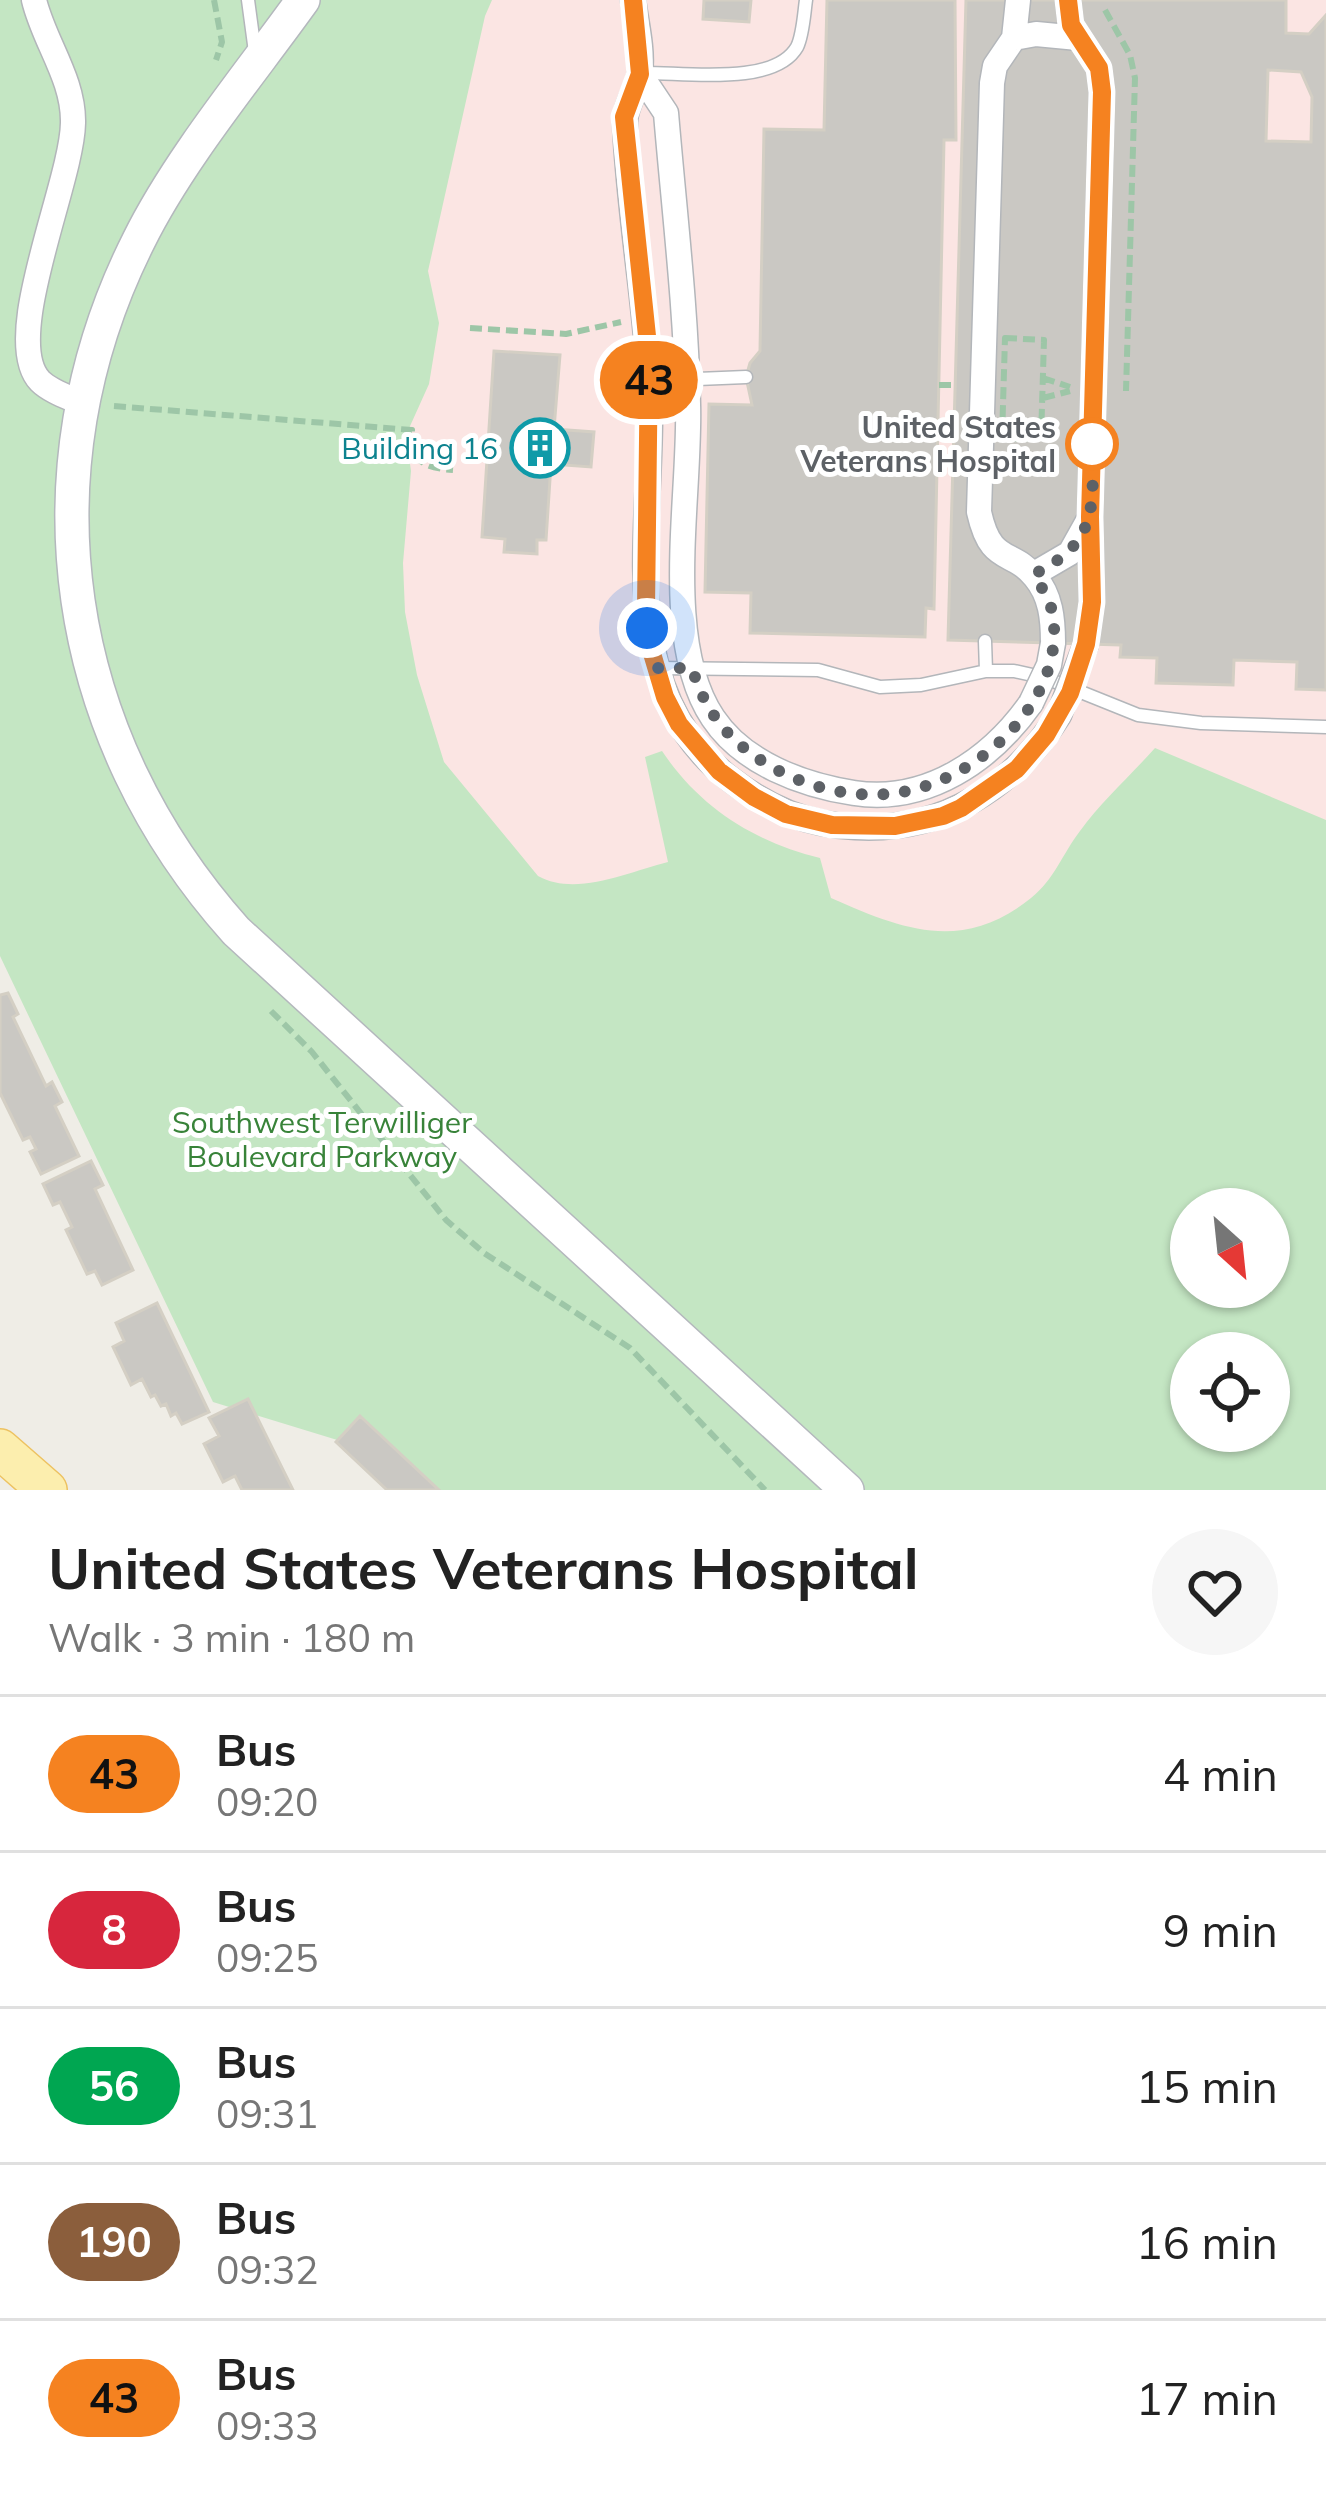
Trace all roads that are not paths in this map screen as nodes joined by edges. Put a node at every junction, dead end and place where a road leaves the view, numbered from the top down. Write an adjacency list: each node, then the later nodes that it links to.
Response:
1 (34, 0): 15 (street)
2 (248, 0): 10 (lane)
3 (303, 0): 10 (main road)
4 (633, 0): 11 (street)
5 (806, 0): 11 (lane)
6 (1018, 0): 8 (street)
7 (1068, 0): 9 (street)
8 (1014, 38): 9 (street); 17 (street)
9 (1078, 38): 16 (street)
10 (257, 64): 15 (main road)
11 (640, 74): 13 (street); 14 (street)
12 (746, 377): 13 (lane)
13 (687, 380): 14 (lane); 20 (street)
14 (649, 382): 19 (street)
15 (80, 403): 25 (main road)
16 (1090, 517): 17 (street); 19 (street, bridge)
17 (1034, 574): 20 (street, bridge)
18 (985, 641): 21 (lane)
19 (656, 668): 20 (lane)
20 (692, 668): 21 (lane)
21 (986, 671): 22 (lane)
22 (1326, 727)
23 (0, 1449): 24 (main road)
24 (47, 1490)
25 (847, 1490)

